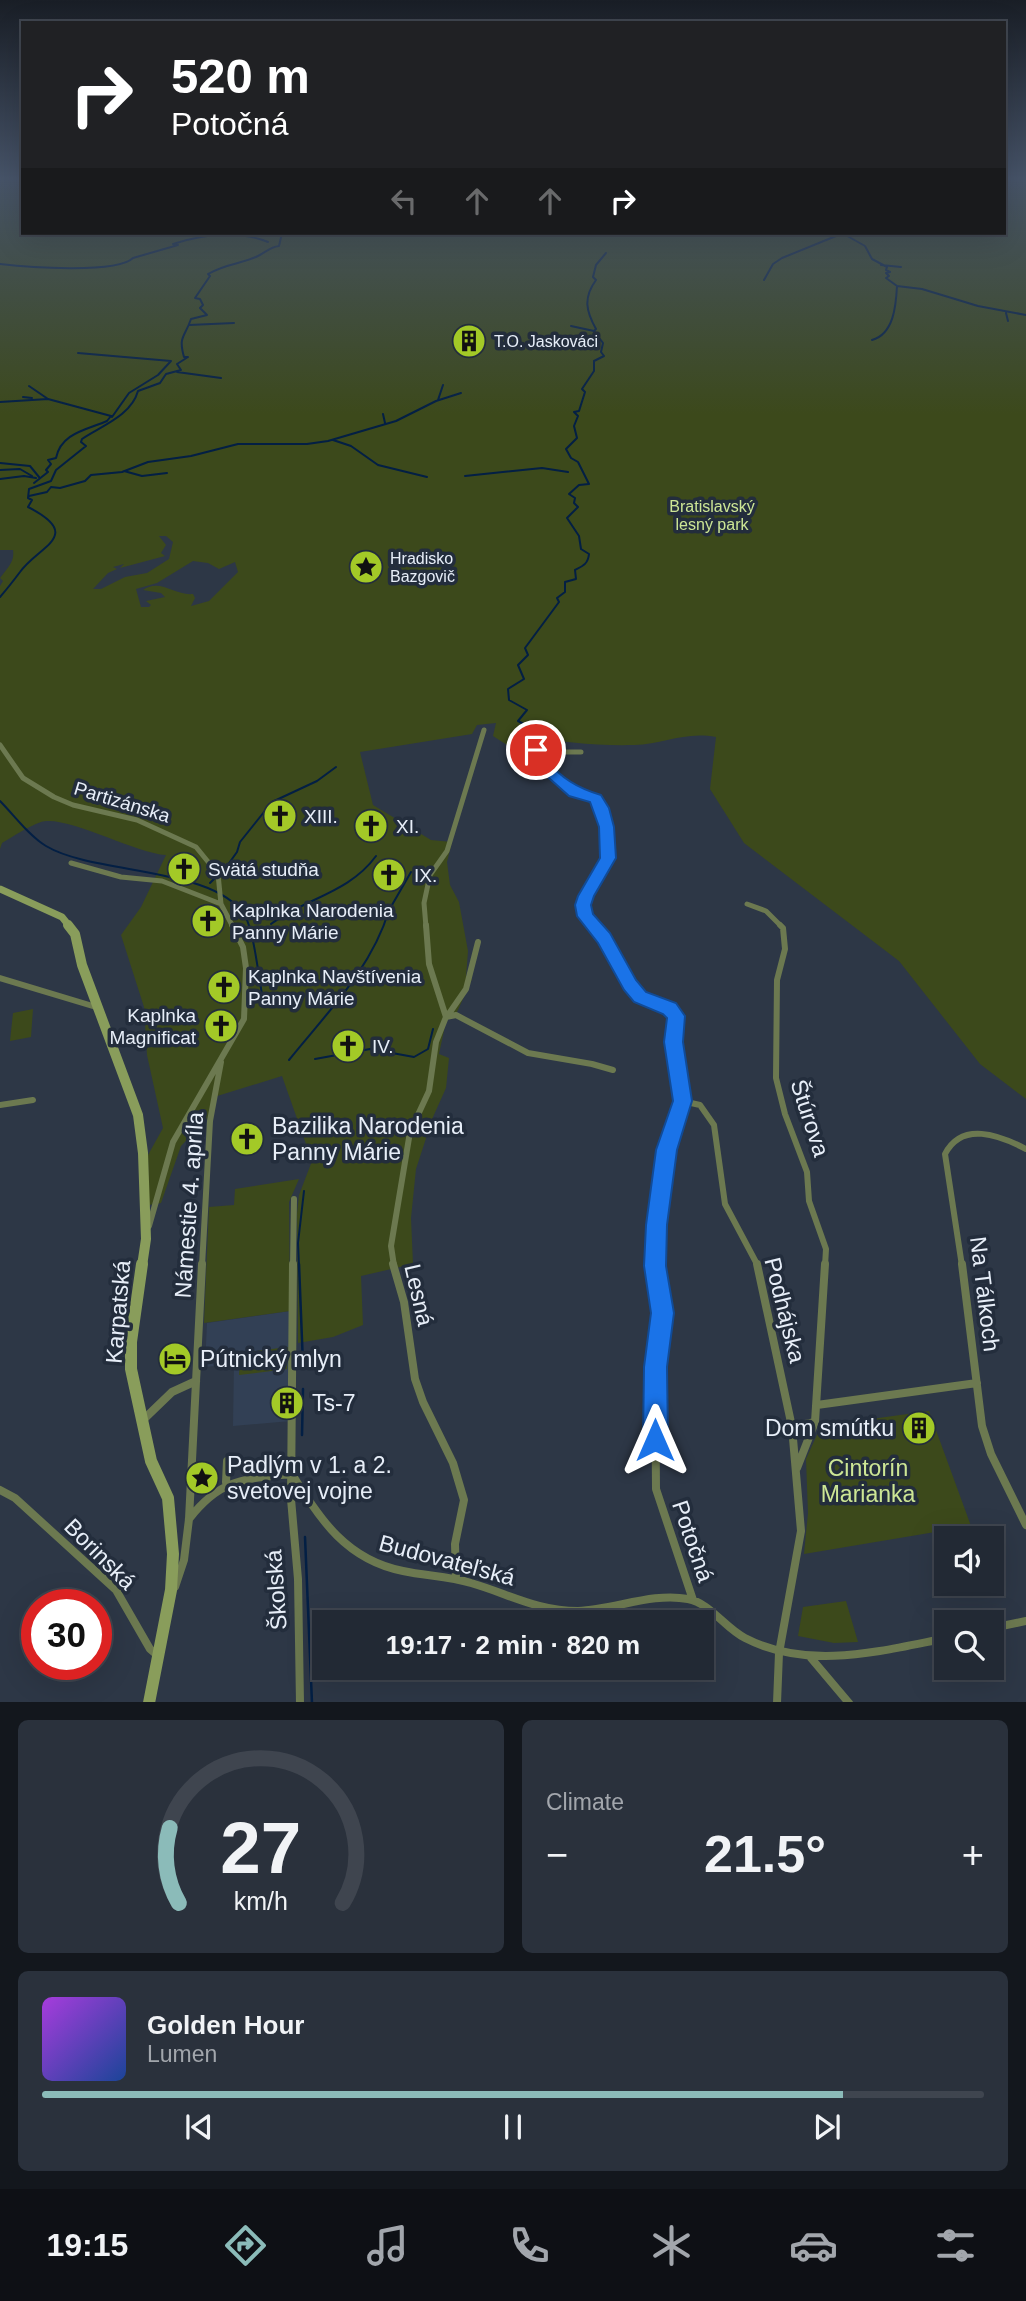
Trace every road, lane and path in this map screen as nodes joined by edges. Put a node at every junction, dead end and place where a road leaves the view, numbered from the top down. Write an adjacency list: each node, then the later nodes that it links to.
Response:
1 (484, 730): 11 (street)
2 (0, 745): 6 (street, Partizánska)
3 (581, 752): 15 (street, Potočná)
4 (71, 863): 6 (street)
5 (0, 889): 10 (street, Karpatská)
6 (220, 901): 12 (street, Námestie 4. apríla)
7 (747, 904): 22 (street, Štúrova)
8 (478, 942): 11 (street, Lesná)
9 (0, 978): 10 (street)
10 (99, 1008): 19 (street, Karpatská)
11 (446, 1017): 13 (street); 33 (street, Lesná)
12 (221, 1058): 19 (street); 20 (street, Námestie 4. apríla)
13 (613, 1070)
14 (33, 1100): 16 (street)
15 (682, 1101): 25 (street, Podhájska); 35 (street, Potočná)
16 (0, 1105)
17 (1026, 1149): 21 (street, Na Tálkoch)
18 (294, 1199): 28 (street)
19 (146, 1239): 23 (street, Karpatská)
20 (196, 1381): 23 (street); 31 (street, Námestie 4. apríla)
21 (977, 1383): 22 (street); 32 (street, Na Tálkoch)
22 (817, 1405): 24 (street, Štúrova)
23 (141, 1421): 34 (street, Karpatská)
24 (815, 1422): 25 (street); 27 (street, Štúrova)
25 (792, 1427): 27 (street, Štúrova)
26 (227, 1461): 29 (street)
27 (796, 1471): 39 (street, Štúrova)
28 (292, 1474): 29 (street); 33 (street, Budovateľská); 43 (street, Školská)
29 (226, 1482): 31 (street)
30 (0, 1490): 40 (street, Borinská)
31 (189, 1518): 34 (street, Námestie 4. apríla)
32 (1026, 1525)
33 (456, 1579): 35 (street, Budovateľská)
34 (171, 1590): 40 (street, Karpatská)
35 (693, 1600): 39 (street)
36 (1026, 1621): 37 (street)
37 (1004, 1626)
38 (934, 1640): 41 (street)
39 (779, 1653): 41 (street); 44 (street, Štúrova)
40 (159, 1657): 42 (street, Karpatská)
41 (811, 1658): 45 (street)
42 (149, 1702)
43 (300, 1702)
44 (777, 1702)
45 (848, 1702)

